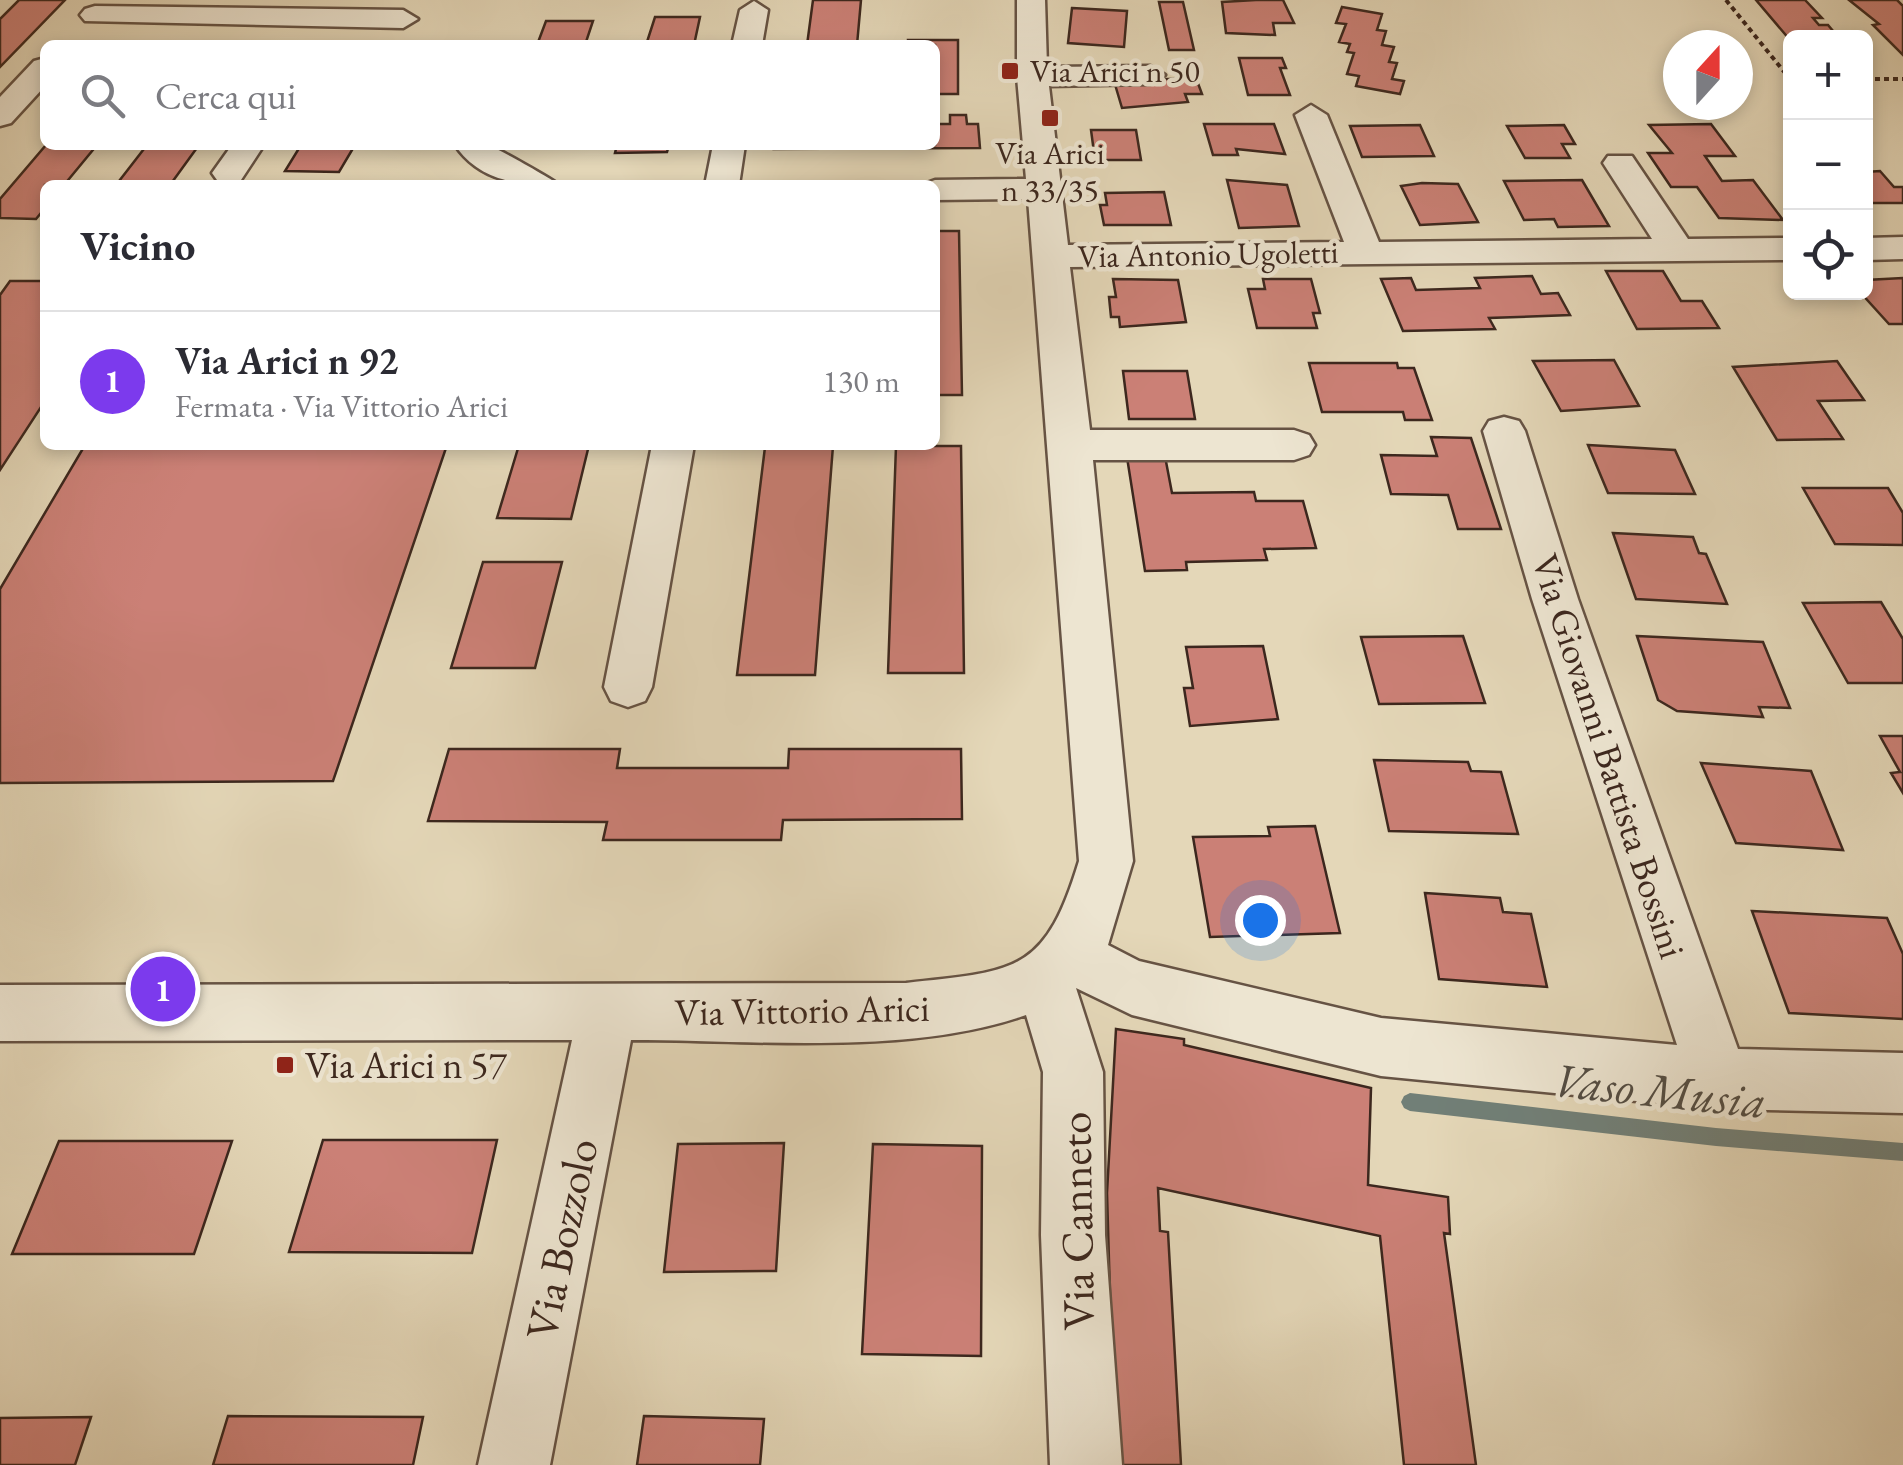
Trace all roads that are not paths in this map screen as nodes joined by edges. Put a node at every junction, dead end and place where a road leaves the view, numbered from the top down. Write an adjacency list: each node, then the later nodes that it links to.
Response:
1 (1031, 0): 8 (street)
2 (754, 10): 5 (street)
3 (92, 16): 4 (street)
4 (407, 21)
5 (749, 40)
6 (40, 72): 10 (street)
7 (1150, 74): 8 (street)
8 (1032, 76): 18 (street)
9 (1311, 115): 24 (street, Via Antonio Ugoletti)
10 (0, 116)
11 (245, 150): 15 (street)
12 (478, 150): 16 (street)
13 (728, 150): 17 (street)
14 (1620, 163): 23 (street)
15 (229, 173)
16 (530, 180)
17 (723, 180)
18 (1043, 188): 19 (street); 25 (street)
19 (940, 190)
20 (1873, 248): 21 (street)
21 (1903, 248)
22 (1783, 249): 23 (street, Via Antonio Ugoletti)
23 (1677, 250): 24 (street, Via Antonio Ugoletti)
24 (1366, 253): 25 (street, Via Antonio Ugoletti)
25 (1050, 256): 27 (street)
26 (1504, 430): 34 (street, Via Giovanni Battista Bossini)
27 (1070, 445): 28 (street); 31 (street)
28 (1294, 445)
29 (672, 450): 30 (street)
30 (628, 687)
31 (1056, 968): 33 (street, Via Vittorio Arici); 34 (street); 37 (street, Via Canneto)
32 (0, 1014): 33 (street, Via Vittorio Arici)
33 (608, 1014): 36 (street, Via Bozzolo)
34 (1718, 1079): 35 (street)
35 (1903, 1083)
36 (514, 1465)
37 (1086, 1465)

